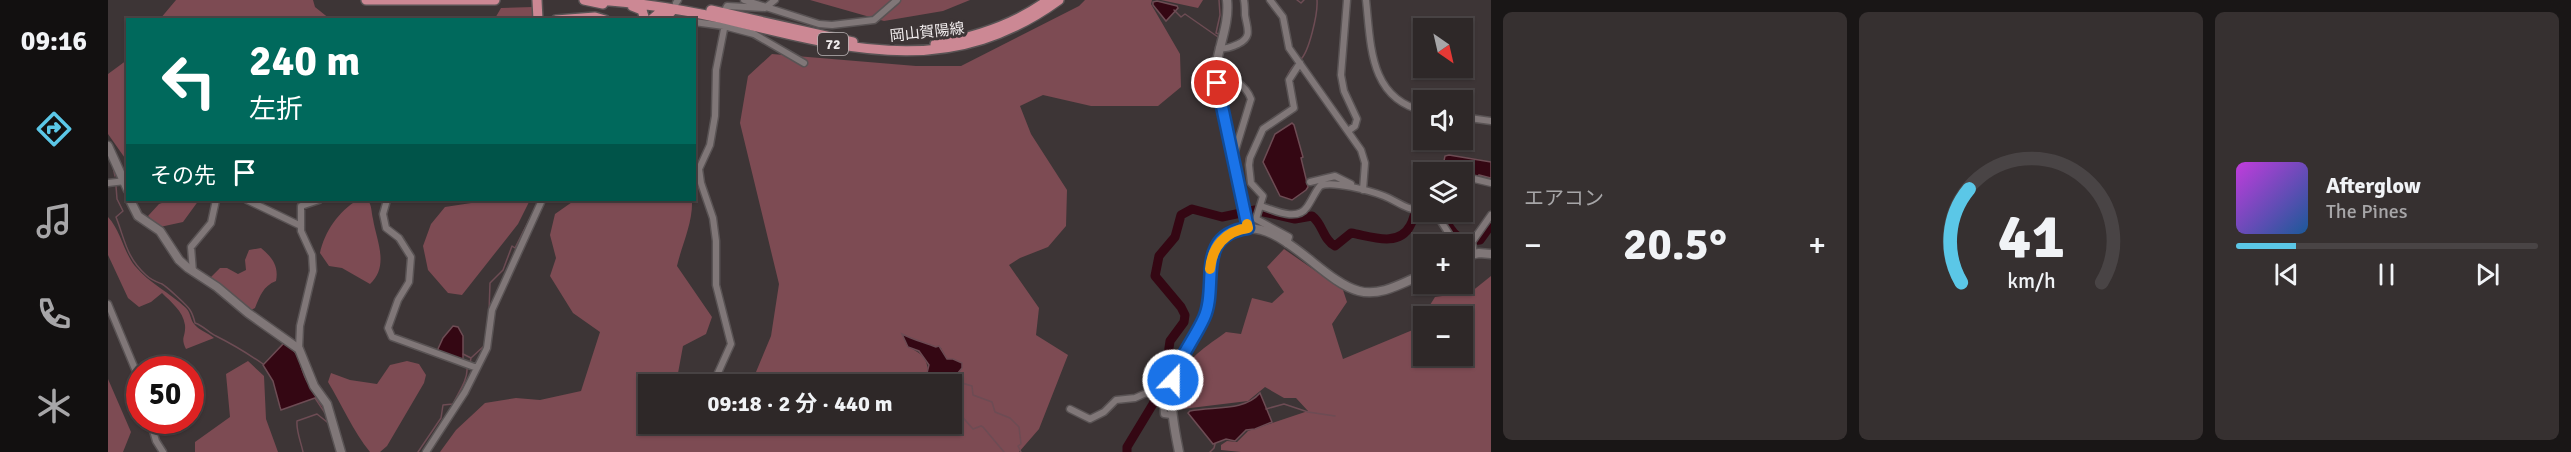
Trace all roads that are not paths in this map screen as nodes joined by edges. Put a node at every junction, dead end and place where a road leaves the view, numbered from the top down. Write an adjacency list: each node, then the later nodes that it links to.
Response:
1 (366, 0): 2 (main road)
2 (495, 0)
3 (537, 0): 19 (main road)
4 (584, 0): 20 (main road)
5 (599, 0): 22 (main road, 岡山賀陽線 / 72)
6 (658, 0): 17 (main road, 岡山賀陽線 / 72)
7 (744, 0): 18 (street)
8 (775, 0): 18 (street)
9 (897, 0): 18 (street)
10 (1048, 0): 22 (main road, 岡山賀陽線 / 72)
11 (1059, 0): 22 (main road, 岡山賀陽線 / 72)
12 (1227, 0): 24 (street)
13 (1244, 0): 24 (street)
14 (1270, 0): 25 (street)
15 (1347, 0): 31 (street)
16 (1366, 0): 28 (street)
17 (677, 1): 22 (main road, 岡山賀陽線 / 72)
18 (765, 8): 22 (street)
19 (538, 18)
20 (644, 18)
21 (653, 18): 22 (main road, 岡山賀陽線 / 72)
22 (723, 19): 23 (street); 26 (street); 62 (street)
23 (696, 22)
24 (1219, 48): 27 (street)
25 (1299, 62): 31 (street); 47 (street)
26 (804, 63)
27 (1215, 74): 33 (street); 33 (street)
28 (1413, 106)
29 (1473, 119): 30 (street)
30 (1491, 121)
31 (1348, 131): 40 (street)
32 (108, 146): 35 (street)
33 (1233, 158): 51 (street)
34 (1473, 179): 38 (street)
35 (126, 182)
36 (108, 183): 39 (street)
37 (1310, 183): 40 (street)
38 (1491, 183)
39 (126, 184)
40 (1363, 189): 47 (street); 48 (street)
41 (130, 201): 56 (street)
42 (216, 201): 56 (street)
43 (249, 201): 50 (street)
44 (316, 201): 50 (street)
45 (387, 201): 61 (street)
46 (542, 201): 61 (street)
47 (1260, 209): 53 (street)
48 (1413, 209)
49 (1491, 215): 52 (street)
50 (301, 226): 59 (street)
51 (1248, 228): 53 (street); 64 (street)
52 (1473, 242): 54 (street)
53 (1287, 244): 57 (street)
54 (1474, 254): 55 (street)
55 (1491, 254)
56 (193, 272): 59 (street)
57 (1413, 278)
58 (108, 304): 60 (street)
59 (299, 349): 67 (street)
60 (130, 356)
61 (477, 369): 68 (street)
62 (718, 374)
63 (1070, 409): 64 (street)
64 (1171, 415): 69 (street)
65 (154, 434): 66 (street)
66 (163, 452)
67 (341, 452)
68 (426, 452)
69 (1179, 452)

